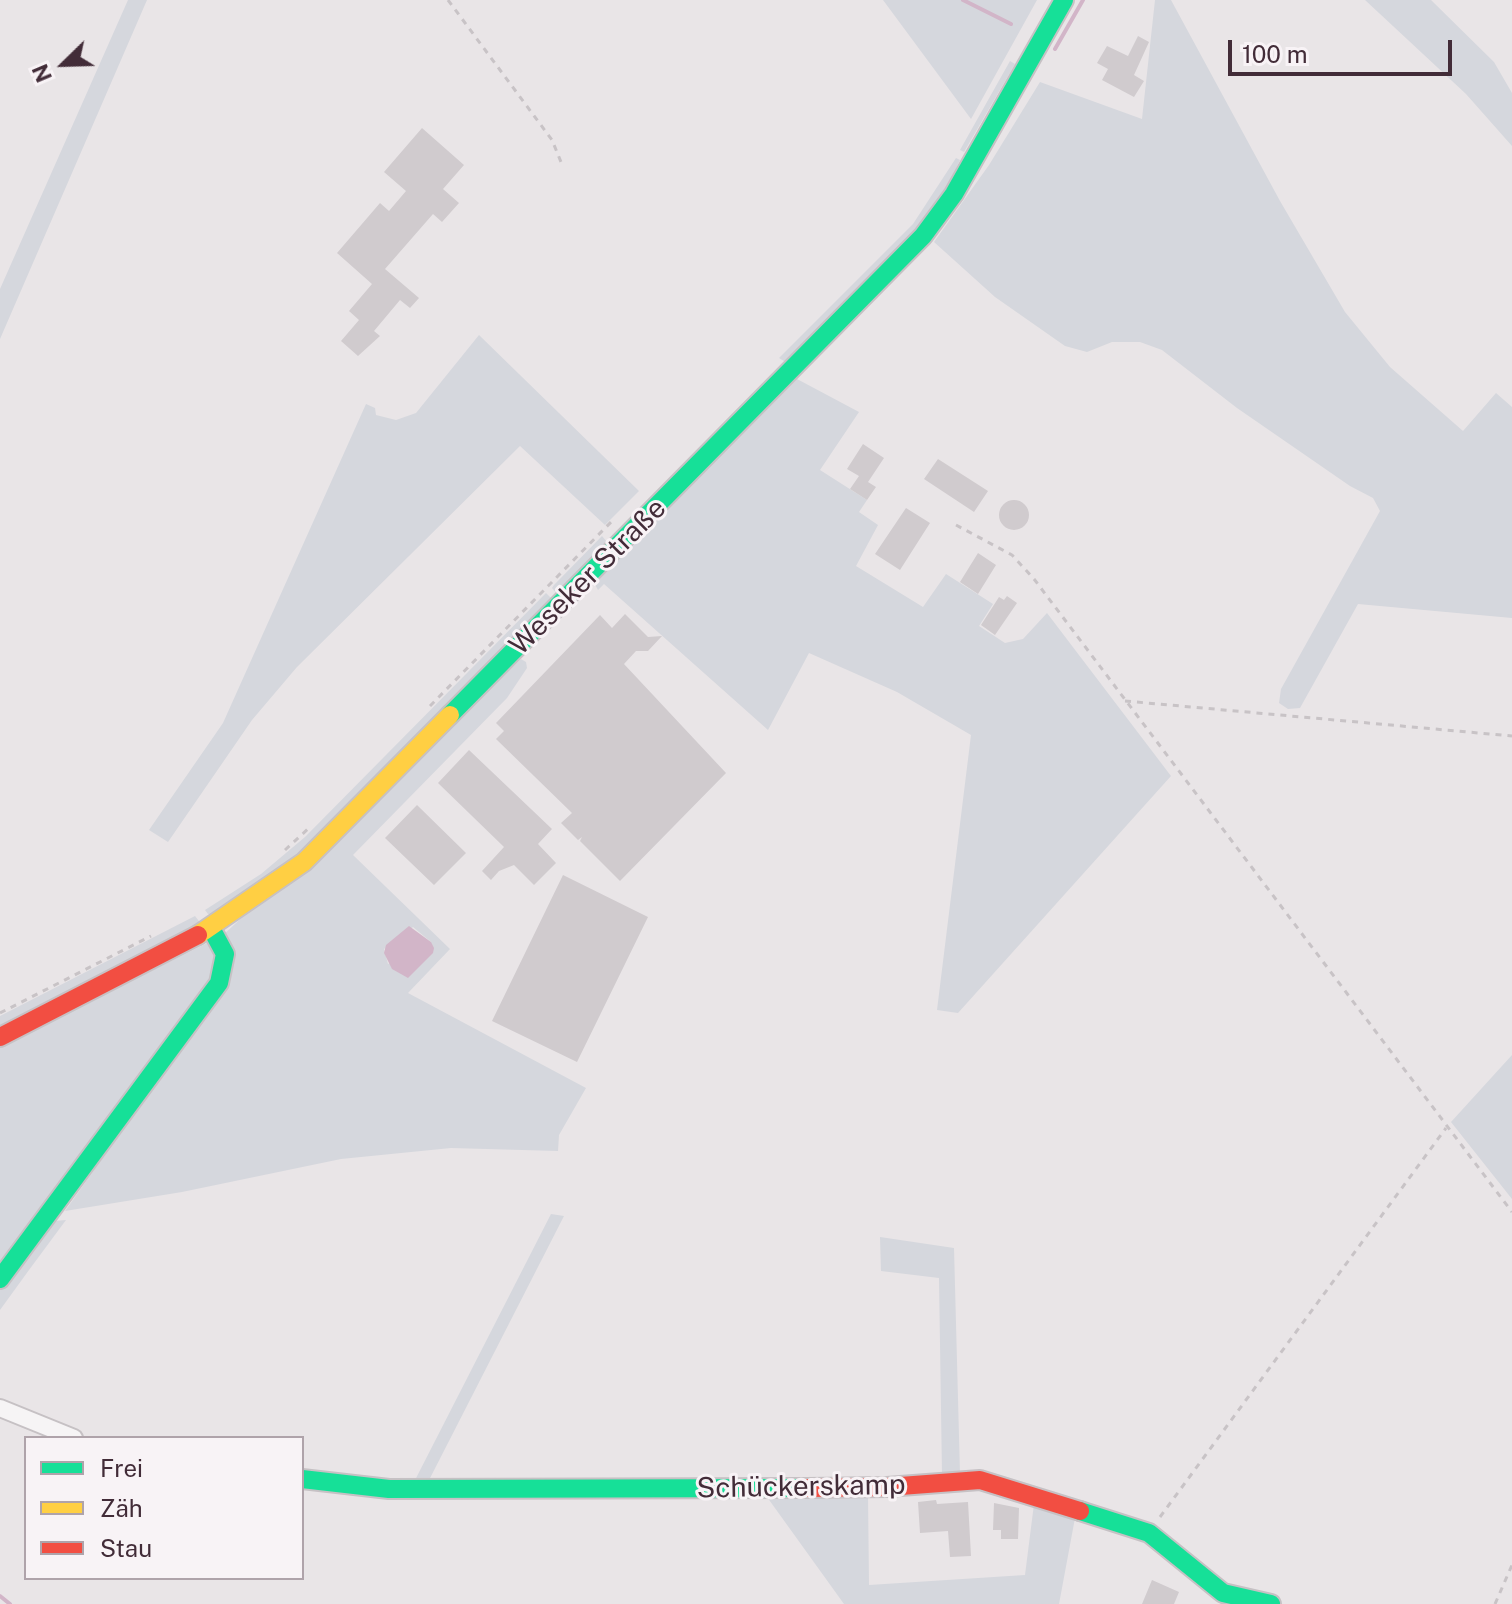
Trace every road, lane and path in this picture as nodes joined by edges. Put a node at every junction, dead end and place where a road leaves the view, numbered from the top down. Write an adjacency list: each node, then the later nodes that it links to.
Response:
1 (448, 0): 3 (path)
2 (1064, 0): 11 (street, Weseker Straße)
3 (561, 162)
4 (613, 520): 7 (path)
5 (956, 525): 6 (path)
6 (1124, 701): 8 (path); 15 (path)
7 (427, 708)
8 (1512, 736)
9 (312, 825): 10 (path)
10 (281, 853)
11 (211, 928): 14 (street, Weseker Straße); 17 (street)
12 (159, 932): 13 (path)
13 (0, 1013)
14 (0, 1037)
15 (1446, 1128): 16 (path); 21 (path)
16 (1512, 1212)
17 (0, 1279)
18 (0, 1408): 19 (street)
19 (69, 1436)
20 (304, 1479): 21 (street, Schückerskamp)
21 (1149, 1533): 23 (street, Schückerskamp)
22 (1512, 1565): 25 (path)
23 (1229, 1598): 24 (street, Schückerskamp)
24 (1271, 1604)
25 (1495, 1604)

